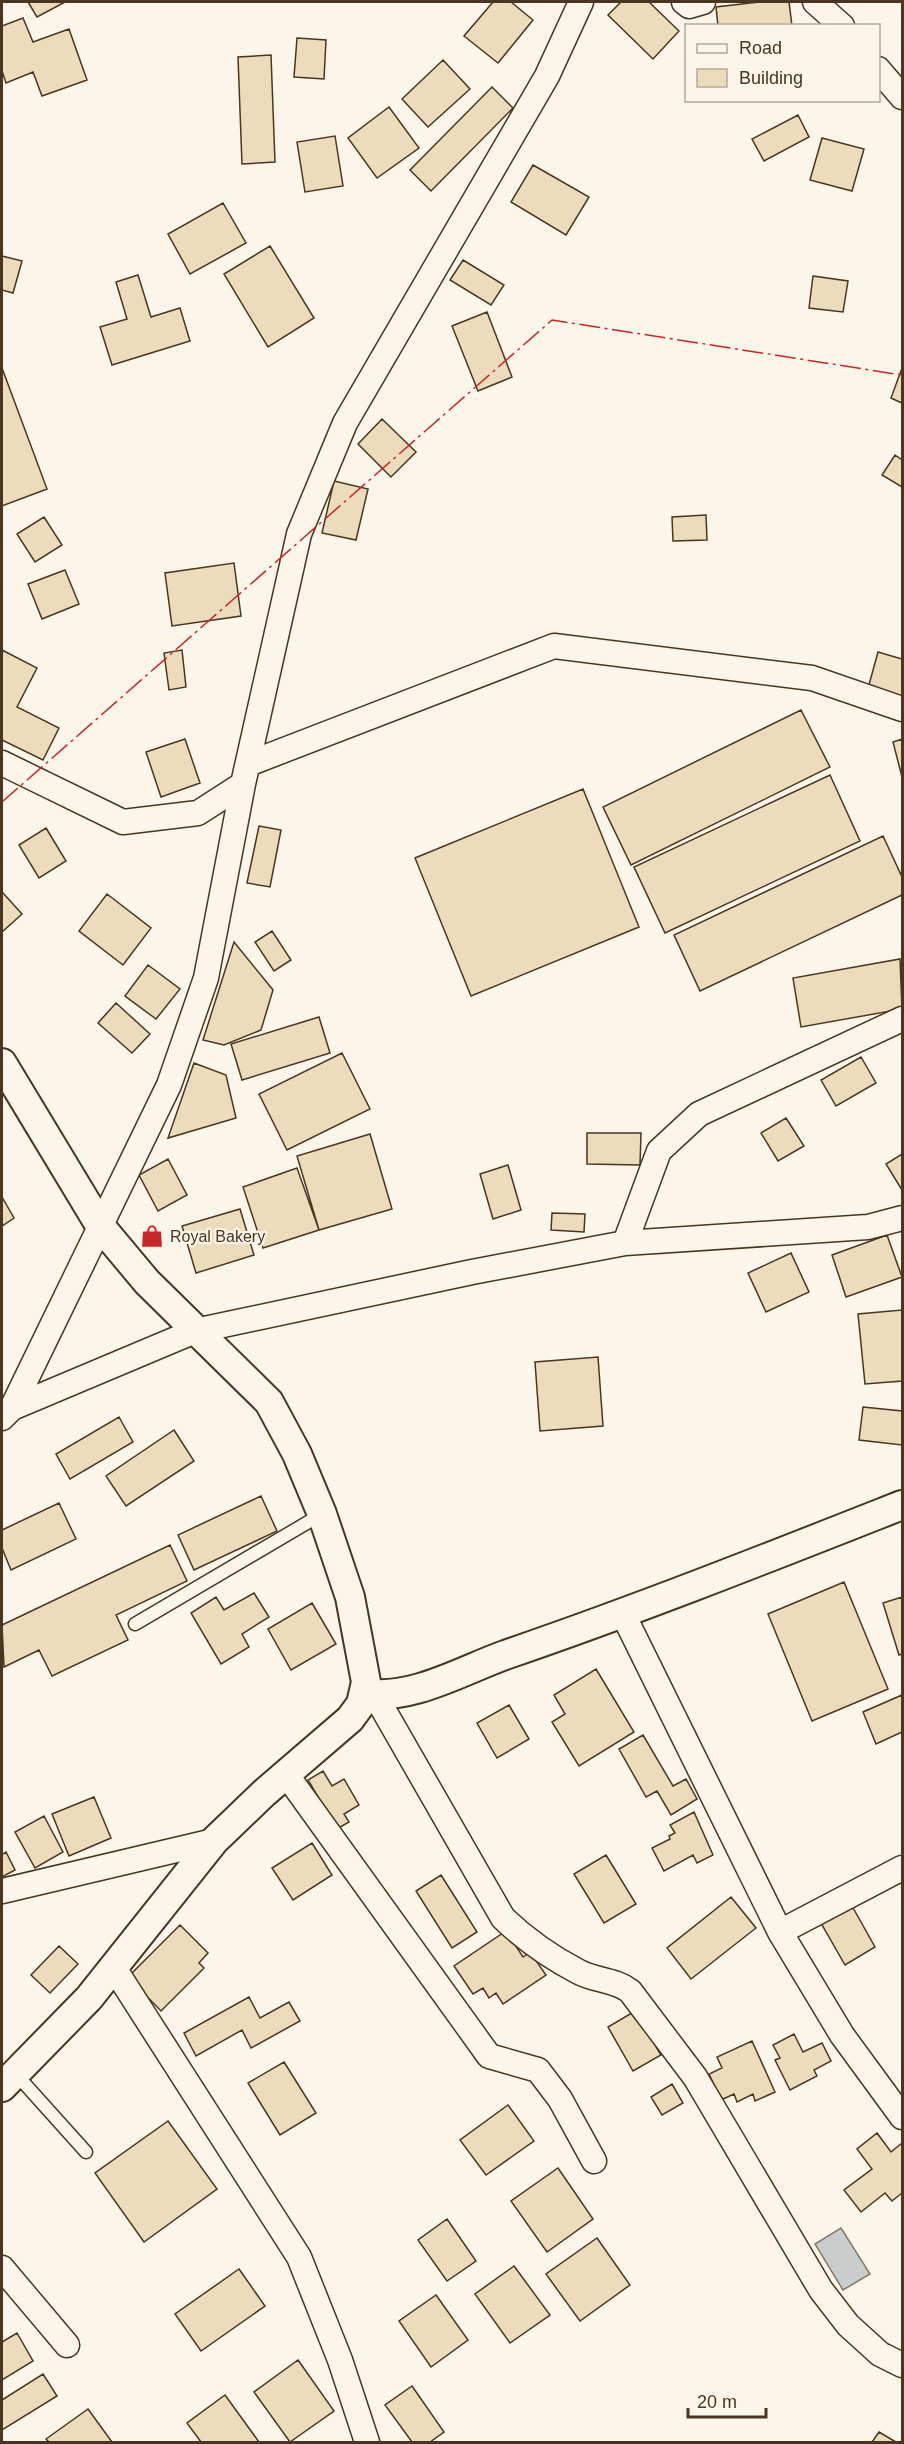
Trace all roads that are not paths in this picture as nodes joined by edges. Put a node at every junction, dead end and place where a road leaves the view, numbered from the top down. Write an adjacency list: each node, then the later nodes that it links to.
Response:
1 (581, 2): 10 (street)
2 (684, 2): 3 (street)
3 (703, 2)
4 (815, 2): 5 (street)
5 (840, 24)
6 (880, 70): 7 (street)
7 (903, 97)
8 (903, 708): 10 (street)
9 (2, 763): 10 (street)
10 (246, 774): 14 (street)
11 (903, 1019): 15 (street)
12 (2, 1063): 14 (street)
13 (903, 1218): 15 (street)
14 (101, 1227): 16 (street); 17 (street)
15 (625, 1243): 16 (street)
16 (195, 1331): 17 (street); 19 (street)
17 (7, 1413)
18 (903, 1505): 20 (street)
19 (322, 1515): 21 (lane); 22 (street)
20 (623, 1614): 22 (street); 27 (street)
21 (135, 1624)
22 (370, 1694): 23 (street); 35 (street)
23 (286, 1774): 24 (street); 32 (street)
24 (214, 1841): 26 (street); 28 (street)
25 (903, 1868): 27 (street)
26 (2, 1891)
27 (780, 1932): 30 (street)
28 (114, 1968): 29 (street); 36 (street)
29 (8, 2080): 31 (lane)
30 (903, 2117)
31 (86, 2152)
32 (594, 2161)
33 (2, 2268): 34 (street)
34 (67, 2345)
35 (903, 2365)
36 (367, 2442)

